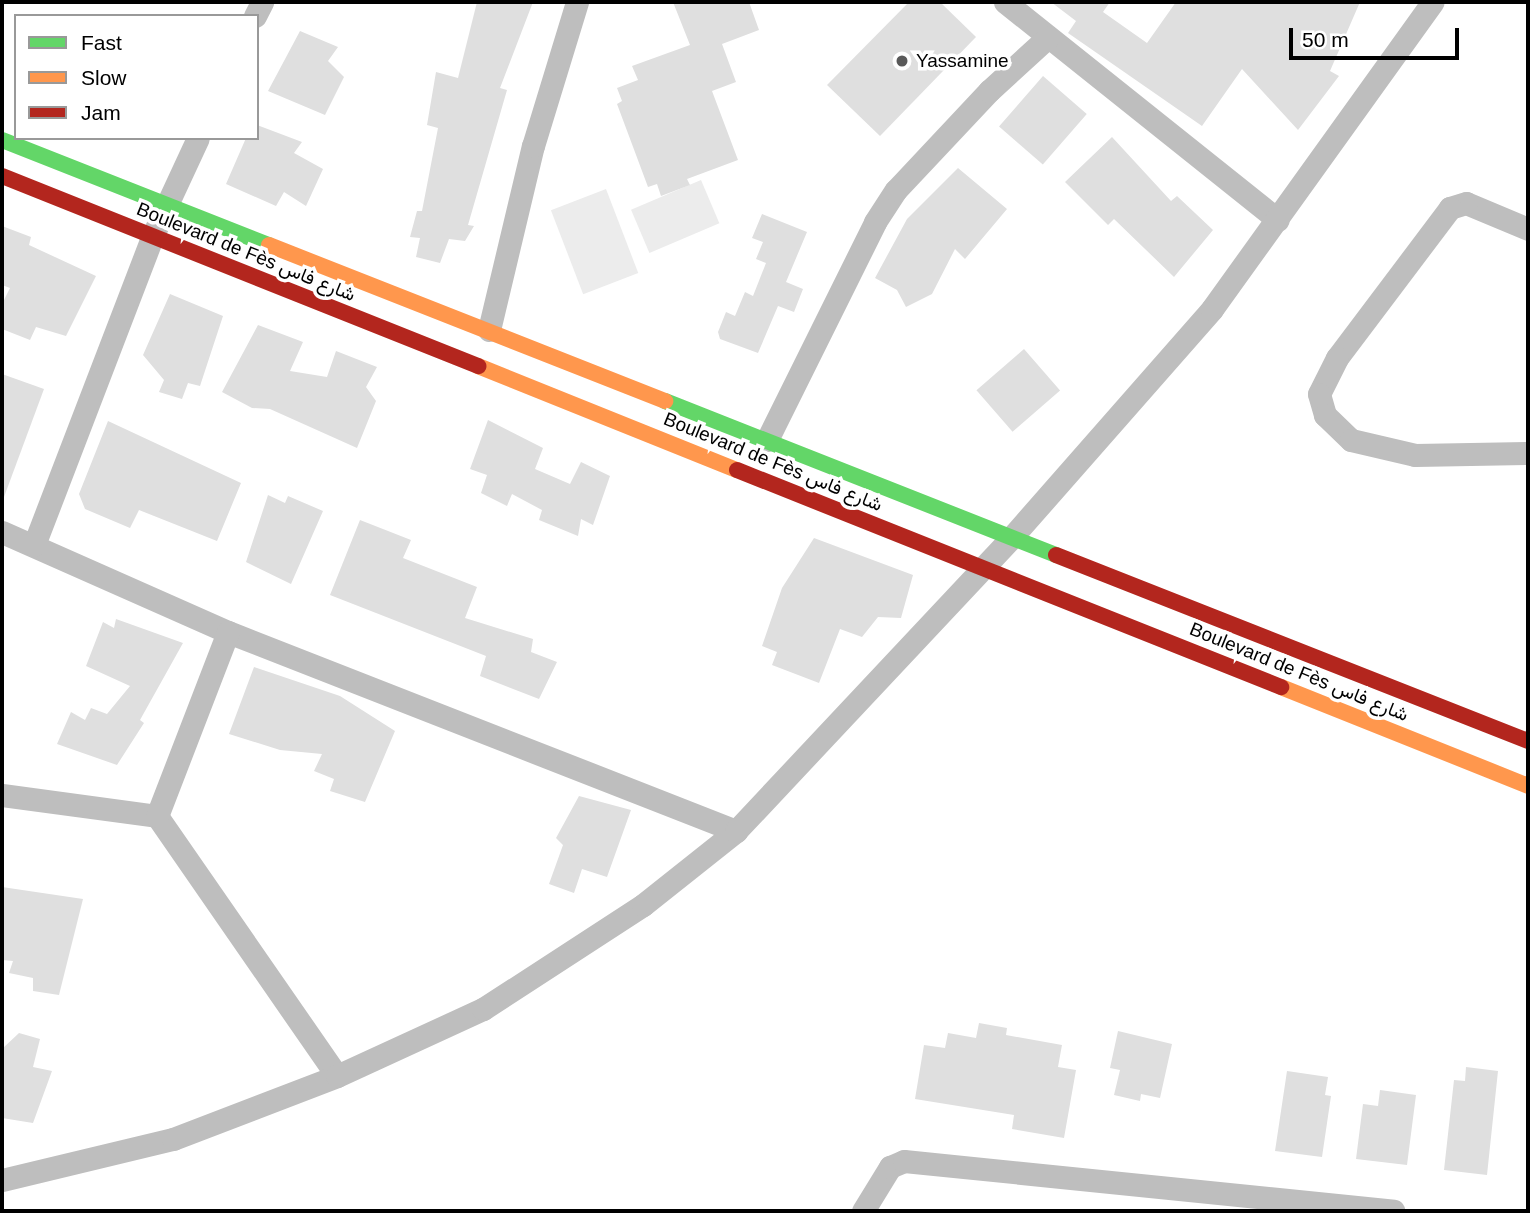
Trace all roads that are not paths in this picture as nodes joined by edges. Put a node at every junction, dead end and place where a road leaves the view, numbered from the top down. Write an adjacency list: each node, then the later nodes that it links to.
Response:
1 (576, 2): 12 (street)
2 (1005, 2): 4 (street)
3 (1433, 2): 9 (street)
4 (1048, 37): 9 (street); 13 (street)
5 (2, 140): 8 (main road, Boulevard de Fès شارع فاس)
6 (197, 140): 8 (street)
7 (2, 176): 11 (main road, Boulevard de Fès شارع فاس)
8 (167, 206): 11 (street); 12 (main road, Boulevard de Fès شارع فاس)
9 (1278, 220): 16 (street)
10 (1528, 229): 14 (street)
11 (152, 237): 17 (street); 18 (main road, Boulevard de Fès شارع فاس)
12 (489, 330): 13 (main road, Boulevard de Fès شارع فاس)
13 (767, 440): 16 (main road, Boulevard de Fès شارع فاس)
14 (1528, 453)
15 (2, 533): 17 (street)
16 (1011, 538): 18 (street); 20 (main road, Boulevard de Fès شارع فاس)
17 (34, 545): 19 (street)
18 (983, 569): 21 (main road, Boulevard de Fès شارع فاس); 24 (street)
19 (228, 632): 23 (street); 24 (street)
20 (1528, 741)
21 (1528, 786)
22 (2, 795): 23 (street)
23 (157, 816): 25 (street)
24 (736, 831): 25 (street)
25 (337, 1076): 26 (street)
26 (2, 1180)
27 (863, 1211): 28 (street)
28 (1393, 1211)

